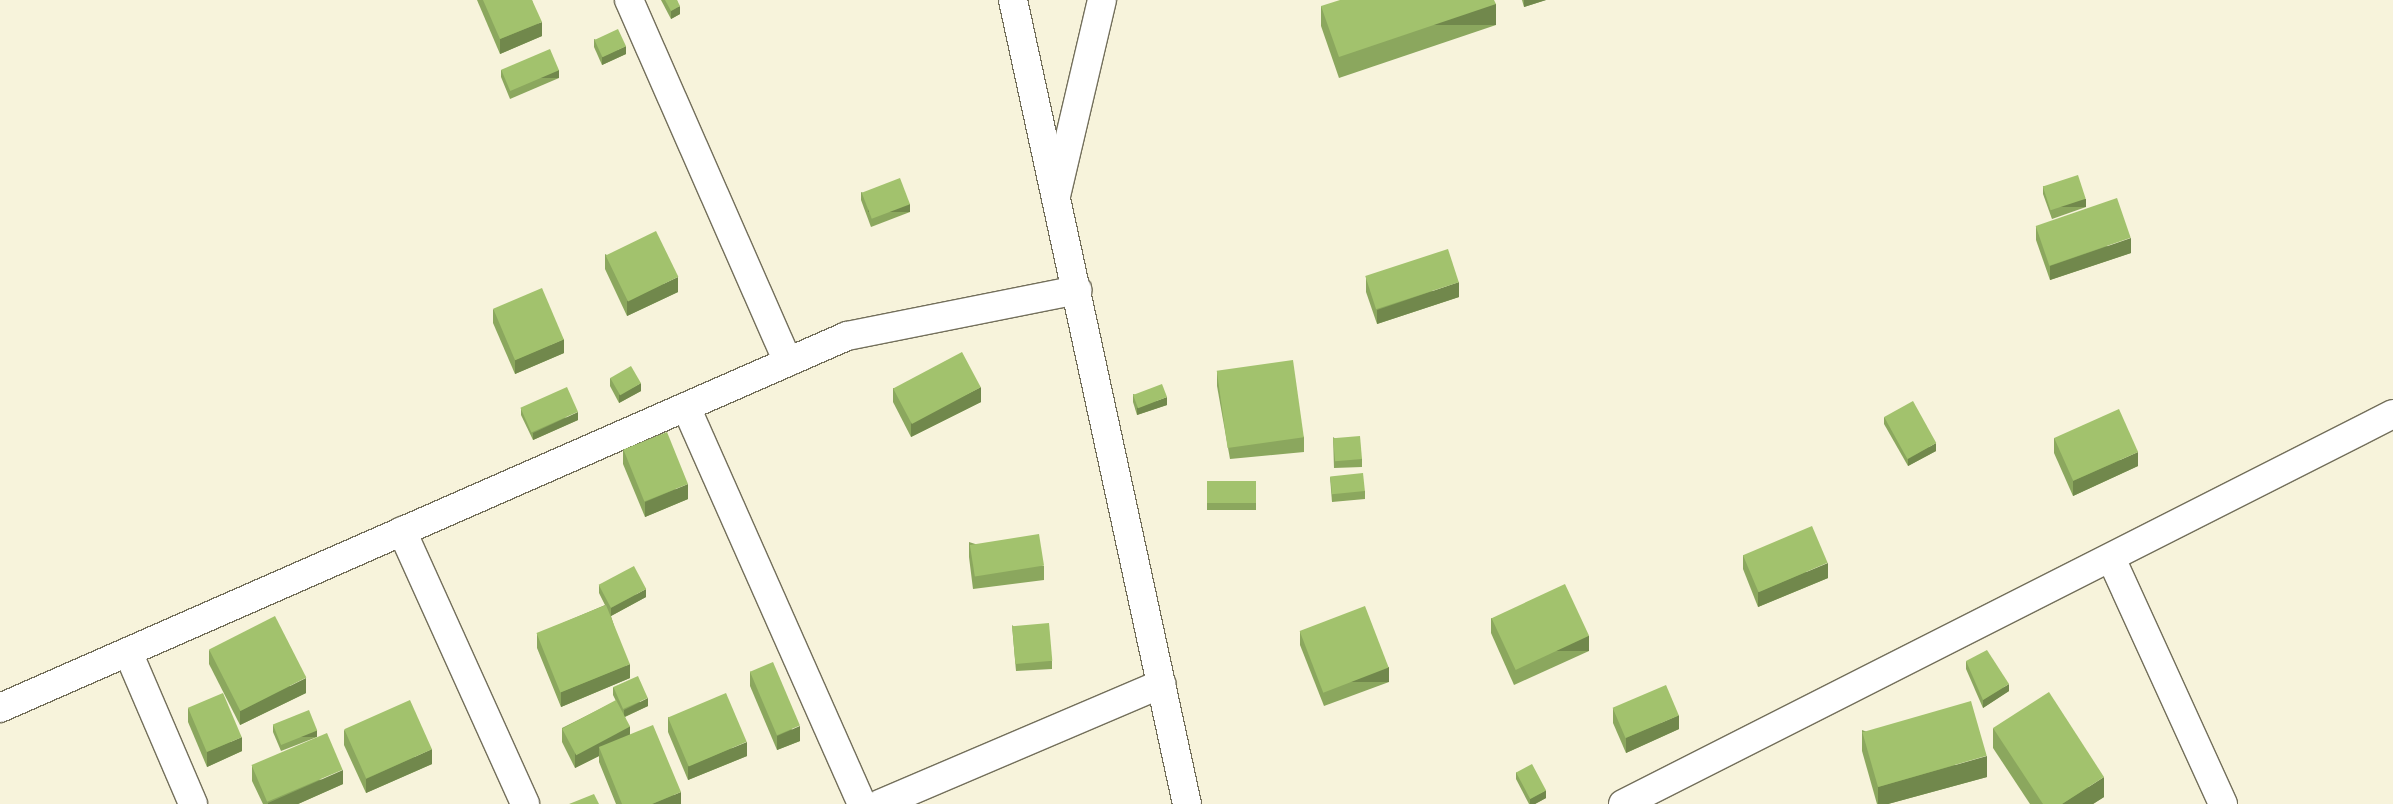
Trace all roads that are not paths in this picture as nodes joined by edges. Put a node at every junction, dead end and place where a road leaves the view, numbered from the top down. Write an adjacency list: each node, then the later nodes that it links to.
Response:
1 (629, 0): 6 (street)
2 (1013, 0): 4 (street)
3 (1102, 0): 4 (street)
4 (1056, 196): 5 (street)
5 (1077, 290): 6 (street); 12 (street)
6 (788, 362): 7 (street)
7 (686, 407): 9 (street); 16 (street)
8 (2393, 414): 10 (street)
9 (402, 531): 11 (street); 15 (street)
10 (2111, 558): 19 (street); 20 (street)
11 (128, 652): 13 (street); 14 (street)
12 (1161, 684): 17 (street); 18 (street)
13 (0, 708)
14 (193, 804)
15 (525, 804)
16 (862, 804)
17 (880, 804)
18 (1187, 804)
19 (1623, 804)
20 (2223, 804)

